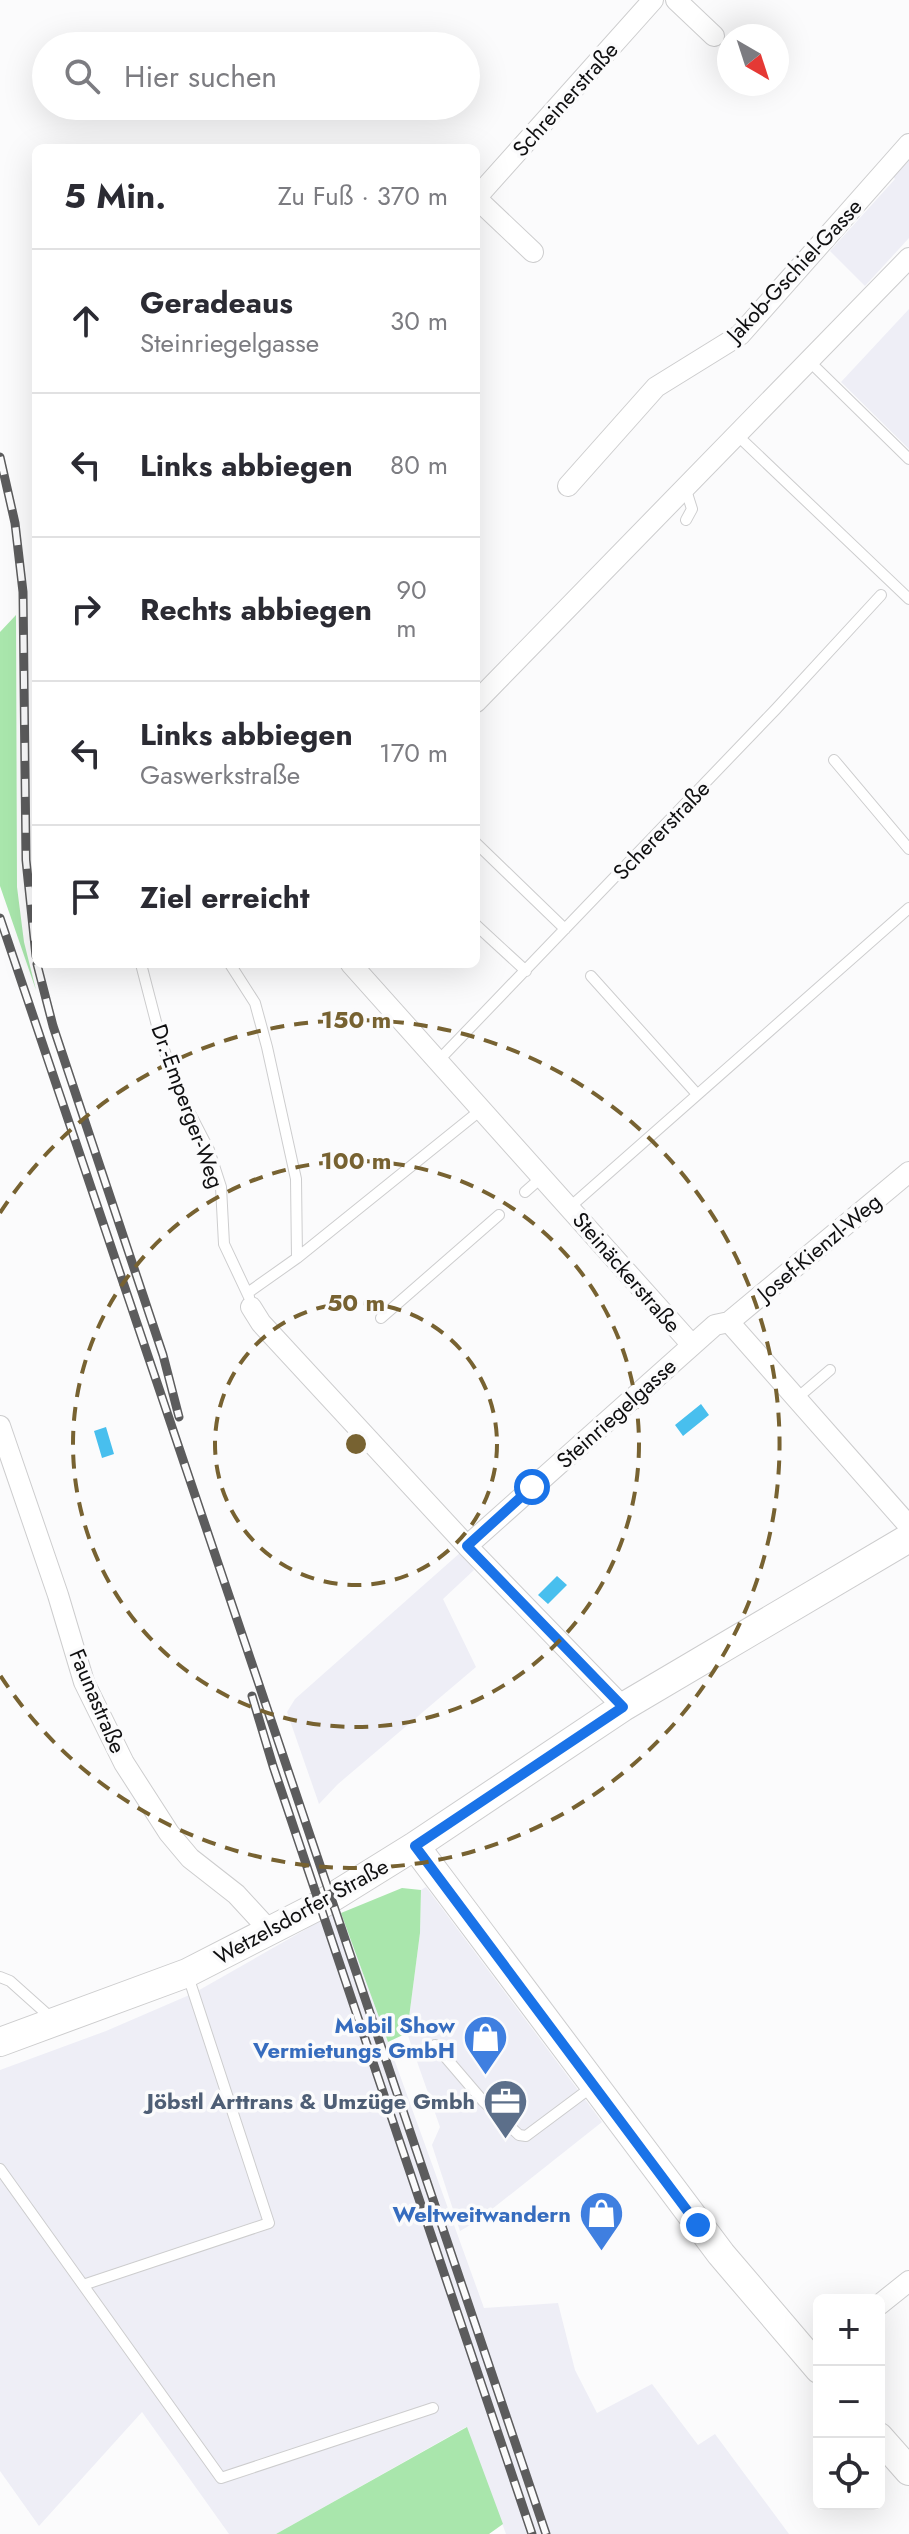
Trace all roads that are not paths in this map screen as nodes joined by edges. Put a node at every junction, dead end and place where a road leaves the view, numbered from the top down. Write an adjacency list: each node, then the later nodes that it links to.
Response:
1 (653, 0): 5 (street, Schreinerstraße)
2 (676, 0): 3 (street)
3 (714, 36)
4 (909, 144): 12 (street, Jakob-Gschiel-Gasse)
5 (480, 194)
6 (480, 202): 7 (street, Schreinerstraße)
7 (533, 252)
8 (909, 258): 9 (street)
9 (809, 361): 10 (street); 11 (lane)
10 (737, 435): 13 (street); 16 (lane)
11 (909, 459)
12 (568, 486)
13 (685, 487): 14 (lane); 17 (street)
14 (686, 520)
15 (881, 595): 23 (lane, Schererstraße)
16 (909, 599)
17 (480, 698)
18 (834, 760): 20 (lane)
19 (480, 847): 23 (lane)
20 (909, 849)
21 (909, 908): 30 (lane)
22 (480, 929): 27 (lane)
23 (565, 929): 27 (lane, Schererstraße)
24 (142, 968): 38 (lane, Dr.-Emperger-Weg)
25 (233, 968): 37 (lane)
26 (355, 968): 29 (street, Steinäckerstraße)
27 (526, 971): 29 (lane, Schererstraße)
28 (591, 976): 30 (lane)
29 (438, 1061): 31 (street, Steinäckerstraße)
30 (696, 1093): 35 (lane)
31 (483, 1109): 33 (street, Steinäckerstraße); 37 (lane)
32 (909, 1172): 40 (street, Josef-Kienzl-Weg)
33 (543, 1176): 34 (lane); 35 (street, Steinäckerstraße)
34 (525, 1192)
35 (570, 1207): 41 (street, Steinäckerstraße)
36 (499, 1215): 39 (lane)
37 (297, 1258): 38 (lane)
38 (250, 1300): 47 (street, Dr.-Emperger-Weg)
39 (381, 1318)
40 (729, 1322): 41 (street, Steinäckerstraße); 43 (street)
41 (692, 1345): 47 (street, Steinriegelgasse)
42 (830, 1370): 43 (lane)
43 (796, 1399): 45 (street)
44 (0, 1426): 50 (street, Faunastraße)
45 (909, 1526)
46 (909, 1538): 48 (main road, Wetzelsdorfer Straße)
47 (467, 1546): 48 (street, Dr.-Emperger-Weg)
48 (623, 1707): 49 (main road, Wetzelsdorfer Straße)
49 (415, 1846): 50 (main road, Wetzelsdorfer Straße); 56 (main road)
50 (270, 1931): 51 (main road, Wetzelsdorfer Straße)
51 (187, 1973): 53 (main road, Wetzelsdorfer Straße); 59 (lane)
52 (0, 1977): 53 (lane)
53 (52, 2023): 54 (main road, Wetzelsdorfer Straße)
54 (0, 2042)
55 (435, 2045): 56 (lane)
56 (595, 2085): 61 (main road)
57 (0, 2169): 59 (lane)
58 (909, 2281): 60 (street)
59 (83, 2285): 62 (lane)
60 (885, 2300)
61 (813, 2358)
62 (433, 2408)
63 (880, 2438): 64 (main road)
64 (909, 2471)

